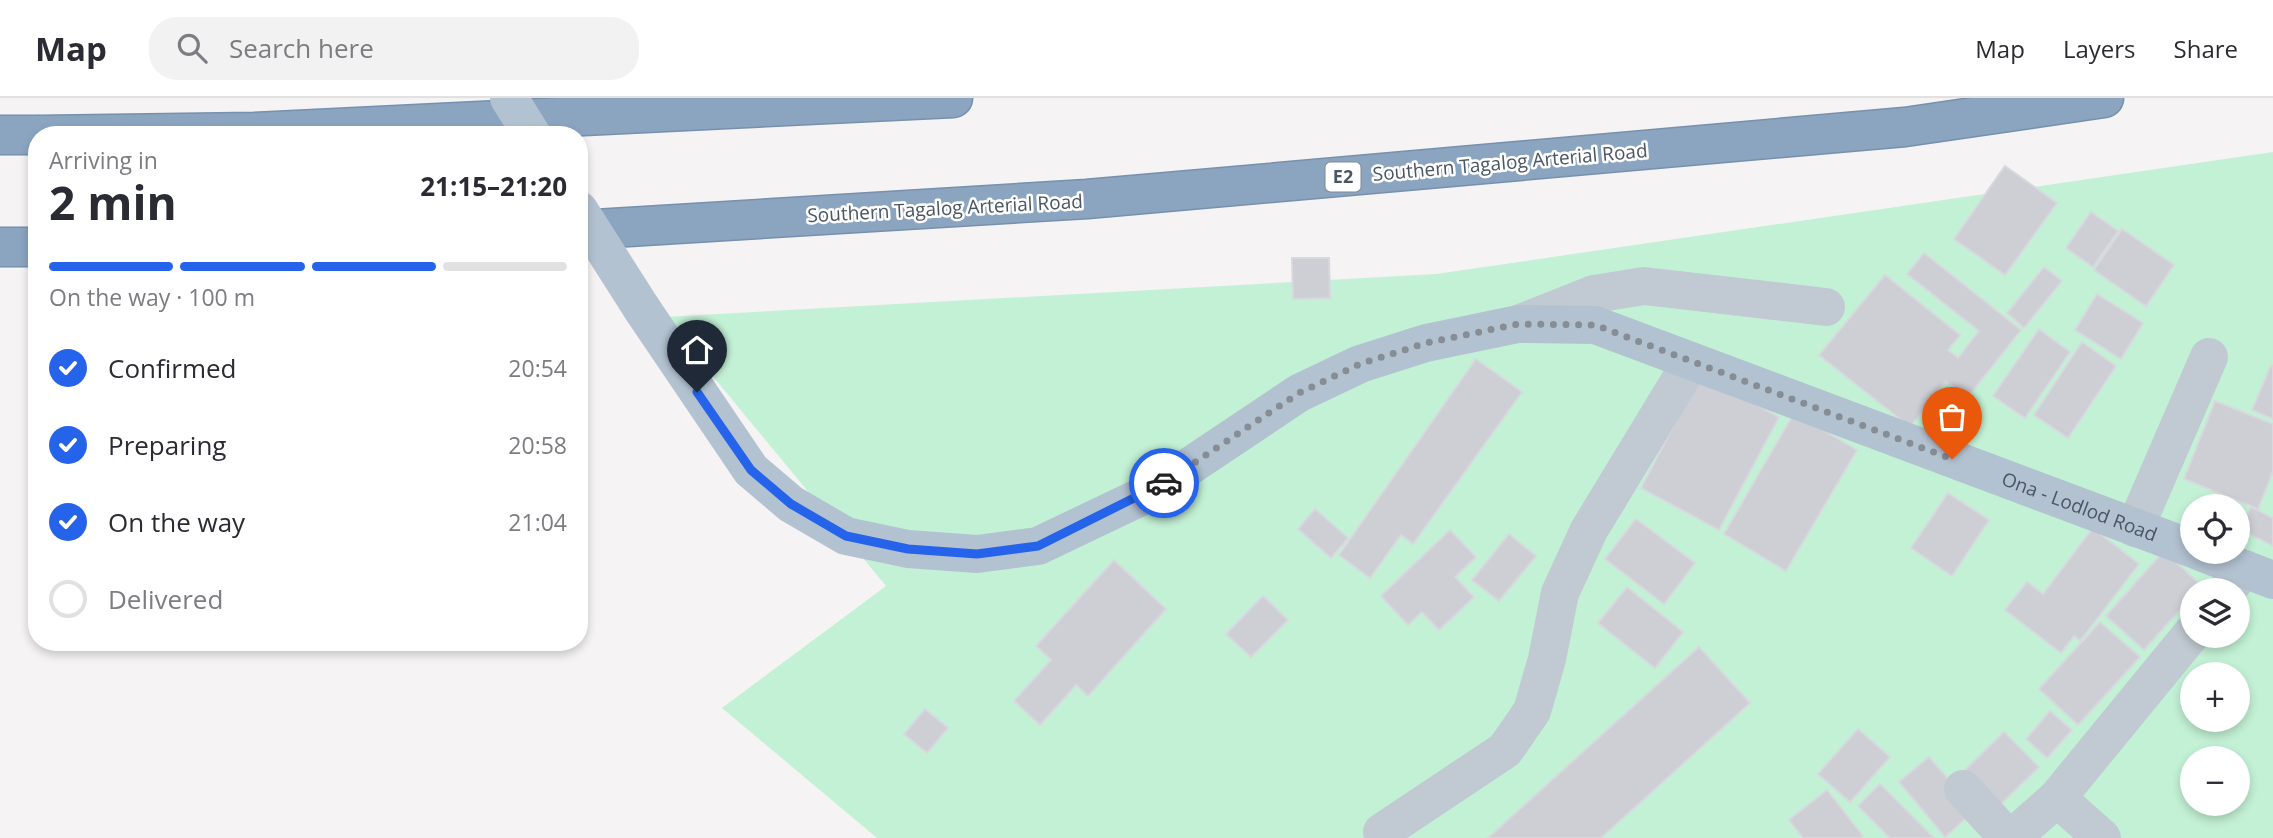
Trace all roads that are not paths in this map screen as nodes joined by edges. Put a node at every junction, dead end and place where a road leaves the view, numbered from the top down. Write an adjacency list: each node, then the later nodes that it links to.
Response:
1 (509, 98): 5 (main road, bridge)
2 (953, 98): 4 (highway)
3 (2104, 98): 9 (highway, Southern Tagalog Arterial Road / E2)
4 (384, 126)
5 (526, 126)
6 (0, 135): 7 (highway)
7 (28, 135)
8 (588, 224): 13 (main road, Ona - Lodlod Road, bridge)
9 (588, 229)
10 (0, 247): 11 (highway)
11 (28, 247)
12 (1826, 307): 13 (street)
13 (1518, 324): 15 (main road, Ona - Lodlod Road)
14 (2209, 357): 16 (street)
15 (1691, 362): 16 (main road, Ona - Lodlod Road); 23 (street)
16 (2136, 528): 17 (main road, Ona - Lodlod Road)
17 (2180, 544)
18 (2220, 564): 19 (main road, Ona - Lodlod Road)
19 (2244, 578)
20 (2180, 648): 22 (street)
21 (1963, 789): 24 (street)
22 (2057, 798): 24 (street); 25 (street)
23 (1382, 832)
24 (2010, 838)
25 (2102, 838)

